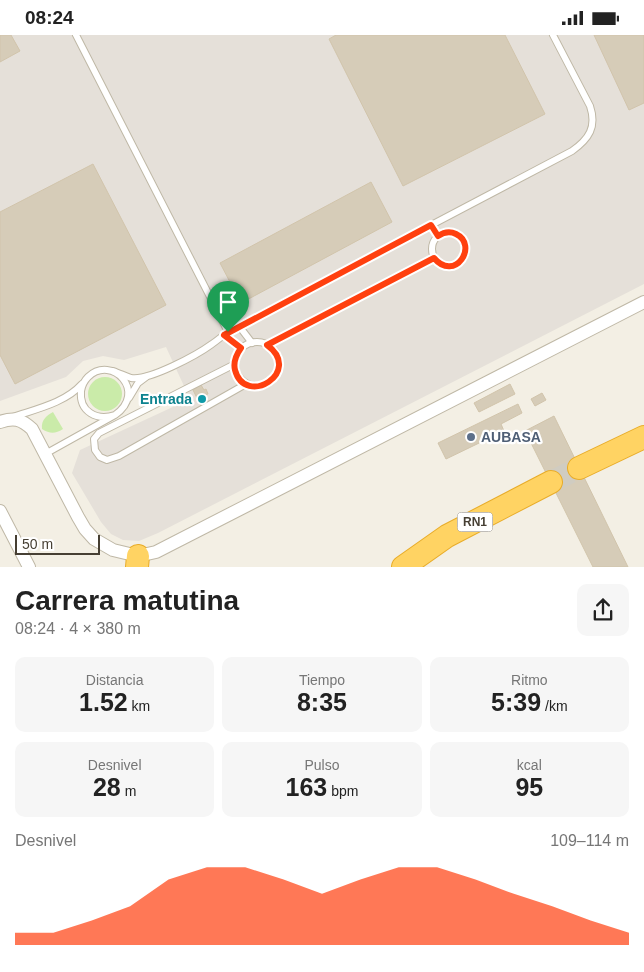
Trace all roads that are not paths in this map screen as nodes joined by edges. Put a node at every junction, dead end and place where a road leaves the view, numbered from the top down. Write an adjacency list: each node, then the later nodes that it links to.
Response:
1 (76, 35): 8 (lane)
2 (553, 35): 3 (lane)
3 (431, 225): 4 (lane); 7 (lane)
4 (438, 236): 5 (lane); 5 (lane)
5 (434, 258): 10 (lane)
6 (644, 302): 26 (street)
7 (239, 326): 8 (lane); 9 (lane)
8 (226, 333): 11 (lane); 14 (lane)
9 (252, 343): 10 (lane); 11 (lane)
10 (267, 345): 16 (lane)
11 (241, 348): 12 (lane)
12 (235, 364): 16 (lane); 16 (lane)
13 (113, 371): 14 (lane); 15 (lane); 17 (lane)
14 (147, 377): 17 (lane)
15 (86, 379): 18 (lane); 19 (lane)
16 (246, 384)
17 (126, 404): 18 (lane)
18 (115, 415): 21 (lane)
19 (1, 421): 21 (street)
20 (644, 437): 22 (highway)
21 (46, 454): 26 (street)
22 (579, 468)
23 (551, 482): 25 (highway, RN1)
24 (0, 511): 27 (street)
25 (447, 536): 28 (highway); 29 (highway, RN1)
26 (138, 561)
27 (29, 567)
28 (393, 567)
29 (403, 567)

